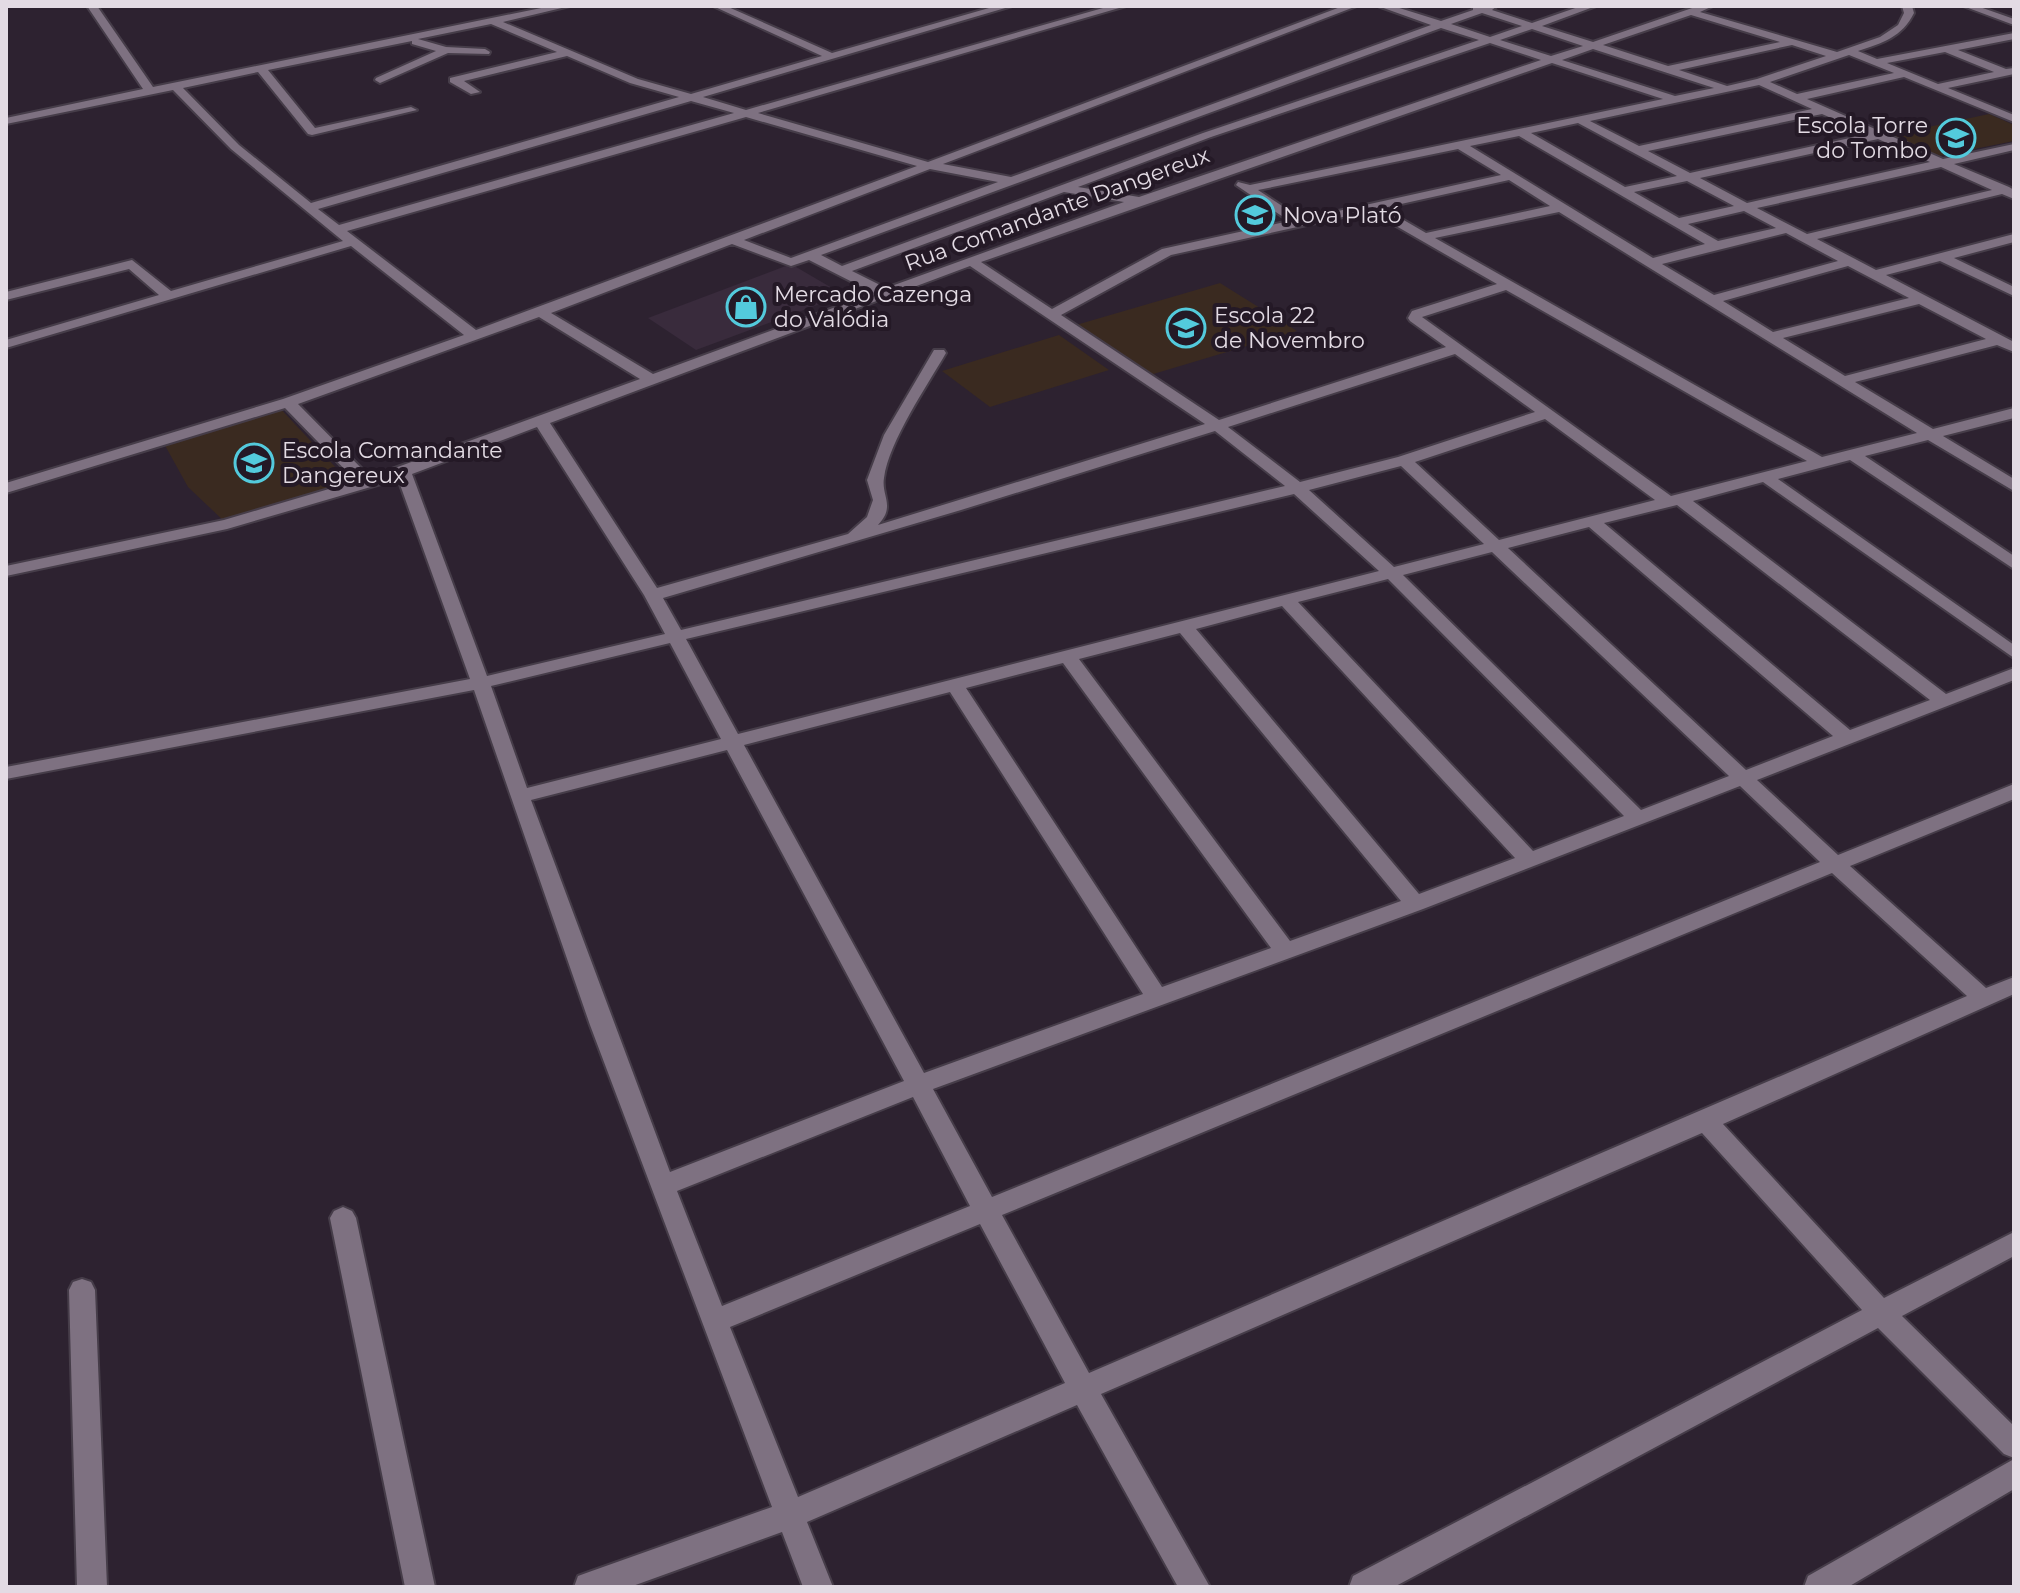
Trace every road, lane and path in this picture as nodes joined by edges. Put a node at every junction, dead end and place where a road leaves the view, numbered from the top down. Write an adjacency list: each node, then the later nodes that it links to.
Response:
1 (92, 6): 45 (street)
2 (565, 6): 17 (street)
3 (718, 6): 32 (street)
4 (1007, 6): 16 (street)
5 (1121, 6): 52 (street)
6 (1352, 6): 62 (street)
7 (1383, 6): 19 (street)
8 (1591, 6): 20 (street)
9 (1668, 6): 14 (street)
10 (1708, 6): 14 (street, Rua Comandante Dangereux)
11 (1907, 6): 31 (street)
12 (1968, 6): 18 (street)
13 (1481, 7): 19 (street); 20 (street)
14 (1691, 12): 25 (street); 26 (street, Rua Comandante Dangereux)
15 (945, 13): 16 (street)
16 (957, 19): 32 (street)
17 (492, 21): 21 (street); 30 (street)
18 (2014, 22)
19 (1442, 25): 23 (street); 66 (street)
20 (1533, 26): 23 (street); 26 (street)
21 (446, 31): 24 (street); 36 (street)
22 (2014, 36): 28 (street)
23 (1491, 40): 33 (street); 67 (street)
24 (416, 42): 27 (street); 36 (street)
25 (1793, 42): 31 (street); 35 (street)
26 (1596, 46): 33 (street, Rua Comandante Dangereux); 35 (street)
27 (446, 50): 29 (street); 39 (street)
28 (1949, 50): 34 (street); 37 (street)
29 (485, 52)
30 (563, 54): 46 (street); 47 (street)
31 (1845, 54): 34 (street); 40 (street)
32 (830, 56): 47 (street)
33 (1554, 60): 48 (street); 63 (street, Rua Comandante Dangereux)
34 (1877, 62): 38 (street)
35 (1672, 68): 44 (street)
36 (265, 72): 42 (street); 50 (street)
37 (2005, 73): 41 (street); 43 (street)
38 (1905, 74): 43 (street); 49 (street)
39 (380, 80)
40 (1760, 82): 44 (street); 49 (street)
41 (2014, 83)
42 (175, 86): 45 (street); 74 (street)
43 (1938, 87): 54 (street)
44 (1724, 88): 48 (street)
45 (150, 91): 55 (street)
46 (475, 92)
47 (691, 97): 52 (street); 74 (street)
48 (1671, 98): 53 (street)
49 (1796, 98): 51 (street)
50 (411, 110)
51 (1825, 110): 57 (street); 60 (street)
52 (747, 112): 62 (street); 79 (street)
53 (1578, 119): 56 (street); 60 (street)
54 (2014, 119)
55 (6, 121)
56 (1521, 132): 58 (street); 69 (street)
57 (1880, 135): 61 (street); 65 (street)
58 (1460, 145): 64 (street); 68 (street)
59 (2014, 147): 61 (street)
60 (1638, 150): 65 (street)
61 (1946, 163): 70 (street); 73 (street)
62 (927, 165): 66 (street); 82 (street)
63 (1227, 171): 68 (street); 71 (street, Rua Comandante Dangereux)
64 (1513, 176): 72 (street); 75 (street)
65 (1689, 177): 69 (street); 73 (street)
66 (1015, 181): 67 (street); 86 (street)
67 (1065, 189): 71 (street); 91 (street)
68 (1247, 189): 76 (street)
69 (1624, 191): 77 (street)
70 (2009, 192): 81 (street)
71 (1141, 201): 88 (street, Rua Comandante Dangereux)
72 (1563, 207): 80 (street); 90 (street)
73 (1748, 207): 77 (street); 78 (street)
74 (309, 208): 79 (street)
75 (1373, 208): 76 (street); 80 (street)
76 (1299, 222): 101 (street)
77 (1678, 222): 85 (street)
78 (1789, 229): 81 (street); 85 (street)
79 (337, 230): 84 (street)
80 (1423, 237): 93 (street)
81 (1806, 238): 89 (street)
82 (730, 239): 86 (street); 100 (street)
83 (2013, 239): 87 (street)
84 (352, 242): 97 (street); 102 (street)
85 (1716, 245): 90 (street)
86 (810, 255): 91 (street)
87 (1942, 257): 92 (street); 94 (street)
88 (971, 261): 95 (street, Rua Comandante Dangereux); 101 (street)
89 (1851, 261): 92 (street); 99 (street)
90 (1649, 263): 99 (street)
91 (841, 271): 95 (street)
92 (1876, 274): 98 (street)
93 (1507, 285): 107 (street); 119 (street)
94 (2014, 292)
95 (885, 293): 109 (street, Rua Comandante Dangereux)
96 (6, 296): 97 (street)
97 (168, 296): 105 (street)
98 (1922, 299): 103 (street); 104 (street)
99 (1709, 301): 103 (street)
100 (540, 312): 102 (street); 109 (street)
101 (1052, 314): 115 (street)
102 (473, 335): 111 (street)
103 (1769, 337): 110 (street)
104 (1999, 340): 106 (street); 110 (street)
105 (6, 344)
106 (2014, 348)
107 (1456, 349): 113 (street); 115 (street)
108 (939, 353): 128 (street)
109 (651, 379): 114 (street, Rua Comandante Dangereux)
110 (1842, 381): 116 (street)
111 (288, 402): 122 (street); 124 (street)
112 (2014, 413): 116 (street)
113 (1546, 414): 118 (street); 126 (street)
114 (541, 421): 120 (street, Rua Comandante Dangereux); 133 (street)
115 (1218, 426): 125 (street); 128 (street)
116 (1929, 434): 117 (street); 123 (street)
117 (1851, 454): 119 (street); 130 (street)
118 (1404, 460): 125 (street); 129 (street)
119 (1819, 462): 121 (street)
120 (403, 472): 122 (street, Rua Comandante Dangereux); 140 (street)
121 (1764, 476): 126 (street); 137 (street)
122 (368, 484): 131 (street, Rua Comandante Dangereux)
123 (2014, 486)
124 (6, 488)
125 (1297, 488): 132 (street); 136 (street)
126 (1673, 500): 127 (street); 142 (street)
127 (1591, 521): 129 (street); 143 (street)
128 (851, 539): 133 (street)
129 (1495, 546): 132 (street); 146 (street)
130 (2014, 564)
131 (6, 571)
132 (1391, 573): 134 (street); 149 (street)
133 (653, 595): 136 (street)
134 (1286, 600): 135 (street); 150 (street)
135 (1185, 627): 138 (street); 152 (street)
136 (675, 638): 140 (street); 144 (street)
137 (2014, 653)
138 (1068, 657): 141 (street); 153 (street)
139 (2014, 674): 142 (street)
140 (481, 683): 145 (street); 148 (street)
141 (955, 686): 144 (street); 155 (street)
142 (1942, 700): 143 (street)
143 (1847, 738): 146 (street)
144 (734, 744): 148 (street); 157 (street)
145 (6, 773)
146 (1743, 778): 149 (street); 151 (street)
147 (2014, 791): 151 (street)
148 (519, 797): 159 (street)
149 (1638, 818): 150 (street)
150 (1529, 860): 152 (street)
151 (1835, 864): 156 (street); 160 (street)
152 (1415, 904): 153 (street)
153 (1284, 949): 155 (street)
154 (2014, 985): 156 (street)
155 (1157, 997): 157 (street)
156 (1983, 998): 158 (street)
157 (918, 1085): 159 (street); 160 (street)
158 (1706, 1121): 164 (street); 166 (street)
159 (662, 1186): 165 (street)
160 (988, 1209): 165 (street); 166 (street)
161 (343, 1218): 171 (street)
162 (2014, 1243): 164 (street)
163 (82, 1290): 170 (street)
164 (1881, 1313): 167 (street); 175 (street)
165 (715, 1321): 169 (street)
166 (1083, 1389): 169 (street); 174 (street)
167 (2014, 1445)
168 (2014, 1473): 176 (street)
169 (790, 1515): 172 (street); 173 (street)
170 (92, 1587)
171 (420, 1587)
172 (589, 1587)
173 (818, 1587)
174 (1195, 1587)
175 (1364, 1587)
176 (1819, 1587)

